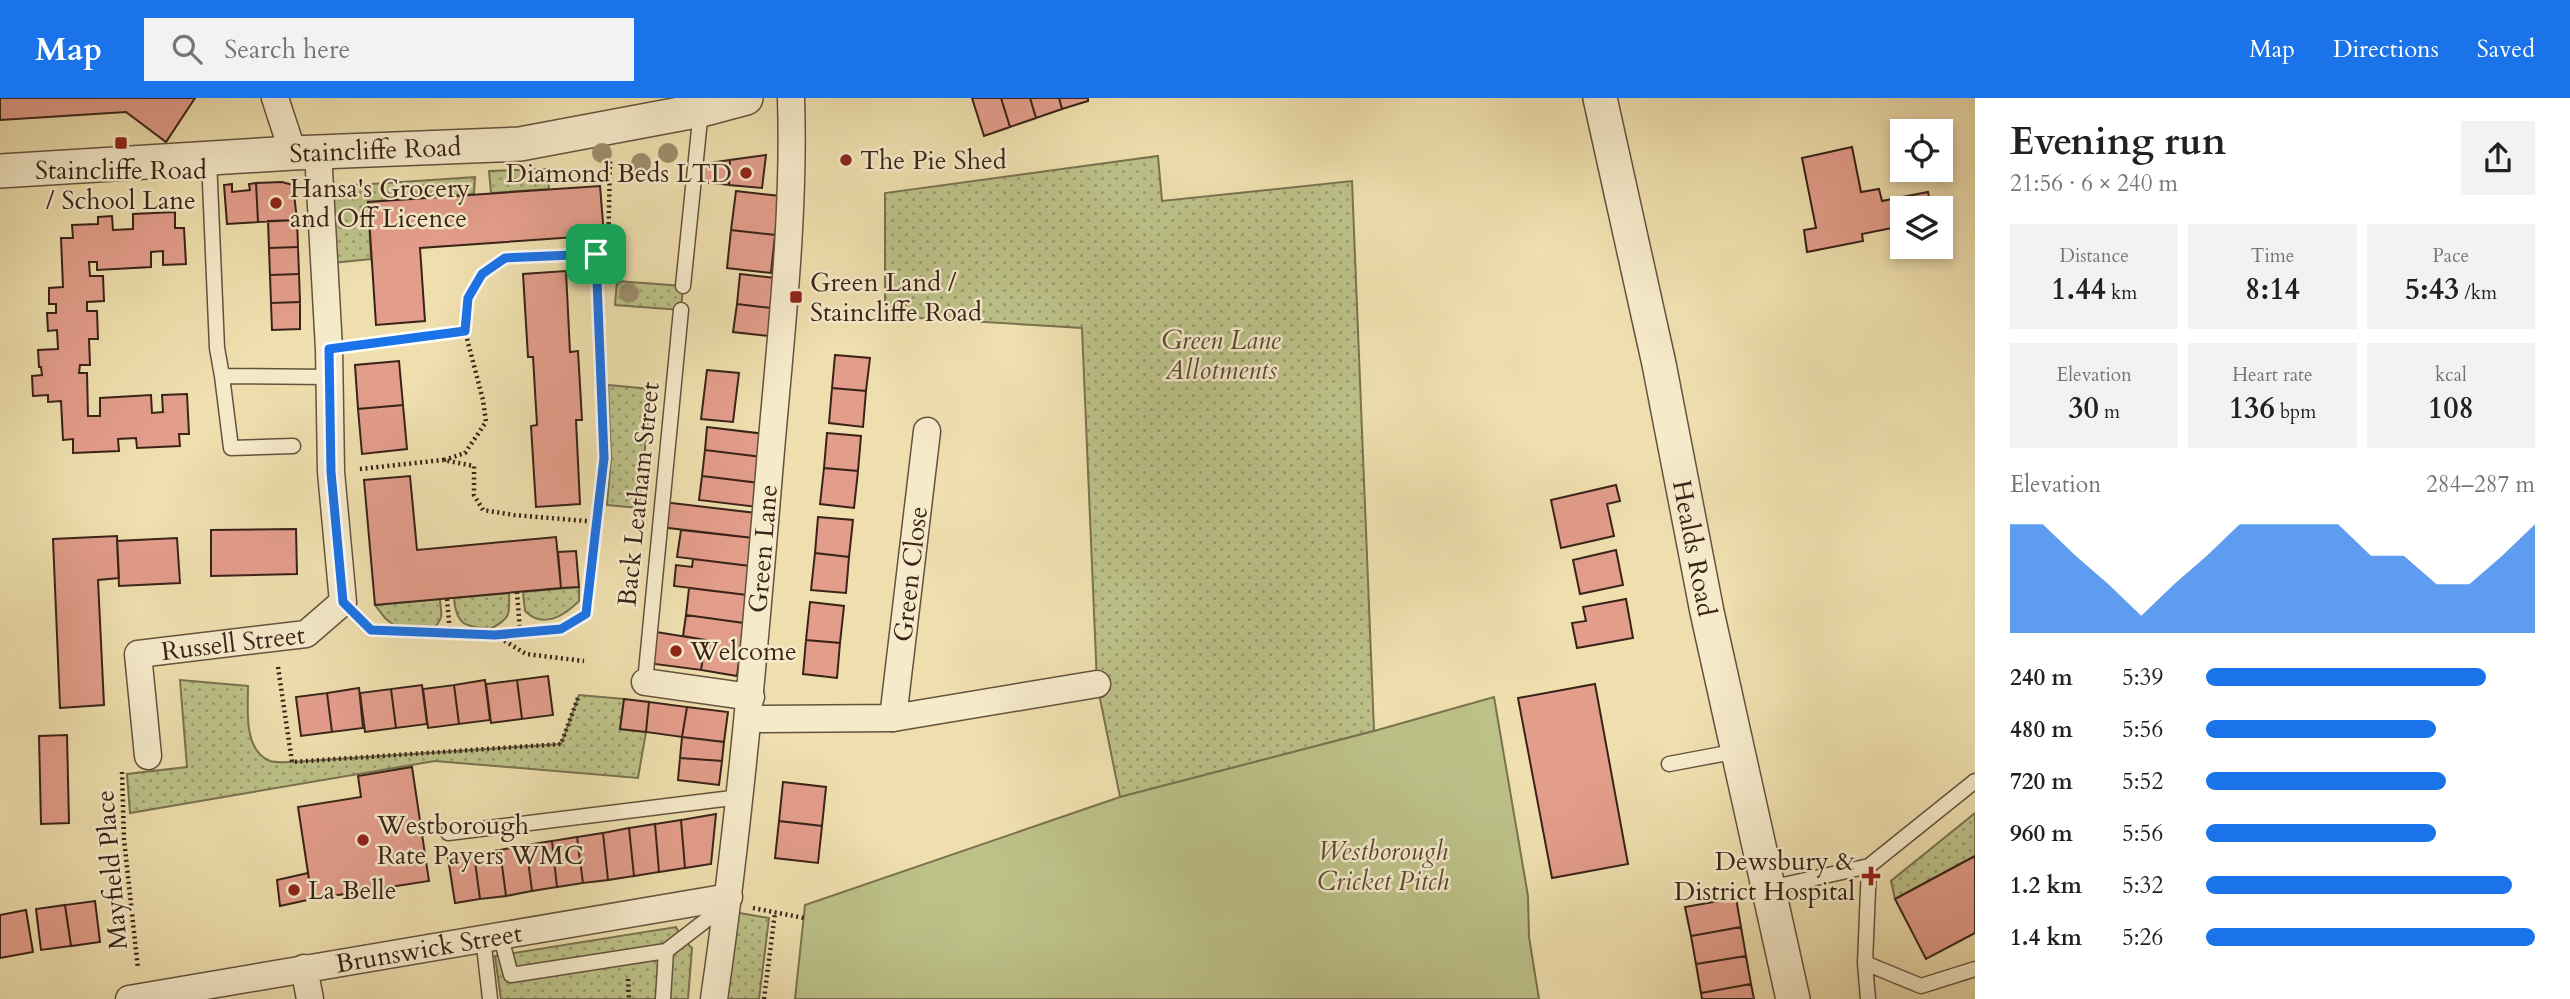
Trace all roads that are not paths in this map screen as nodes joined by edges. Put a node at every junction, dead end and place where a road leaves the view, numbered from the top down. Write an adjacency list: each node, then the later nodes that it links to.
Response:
1 (275, 98): 6 (street)
2 (746, 98): 5 (street, Staincliffe Road)
3 (791, 98): 17 (street, Green Lane)
4 (1601, 98): 19 (street, Healds Road)
5 (701, 110): 6 (street, Staincliffe Road); 9 (lane)
6 (305, 152): 7 (street, Staincliffe Road); 12 (street)
7 (209, 159): 8 (street, Staincliffe Road); 11 (lane)
8 (0, 171)
9 (683, 286)
10 (681, 310): 15 (lane, Back Leatham Street)
11 (222, 376): 12 (lane); 14 (lane)
12 (329, 377): 20 (street, Russell Street)
13 (927, 431): 18 (street, Green Close)
14 (293, 446)
15 (645, 682): 17 (street)
16 (1097, 684): 18 (street)
17 (749, 708): 18 (street); 23 (street, Green Lane)
18 (893, 718)
19 (1738, 751): 21 (lane); 26 (street, Healds Road)
20 (148, 756)
21 (1669, 764)
22 (1975, 781): 25 (lane)
23 (740, 797): 24 (lane); 27 (street, Green Lane)
24 (448, 833)
25 (1869, 866): 26 (lane); 30 (lane)
26 (1770, 888): 38 (street, Healds Road)
27 (729, 900): 28 (street, Brunswick Street); 29 (lane); 37 (street, Green Lane)
28 (492, 936): 29 (lane); 31 (street, Brunswick Street); 35 (lane)
29 (666, 951): 36 (lane)
30 (1864, 963): 32 (lane); 39 (lane)
31 (304, 968): 33 (street, Brunswick Street); 34 (street)
32 (1975, 970)
33 (135, 998)
34 (310, 999)
35 (490, 999)
36 (663, 999)
37 (714, 999)
38 (1793, 999)
39 (1868, 999)

